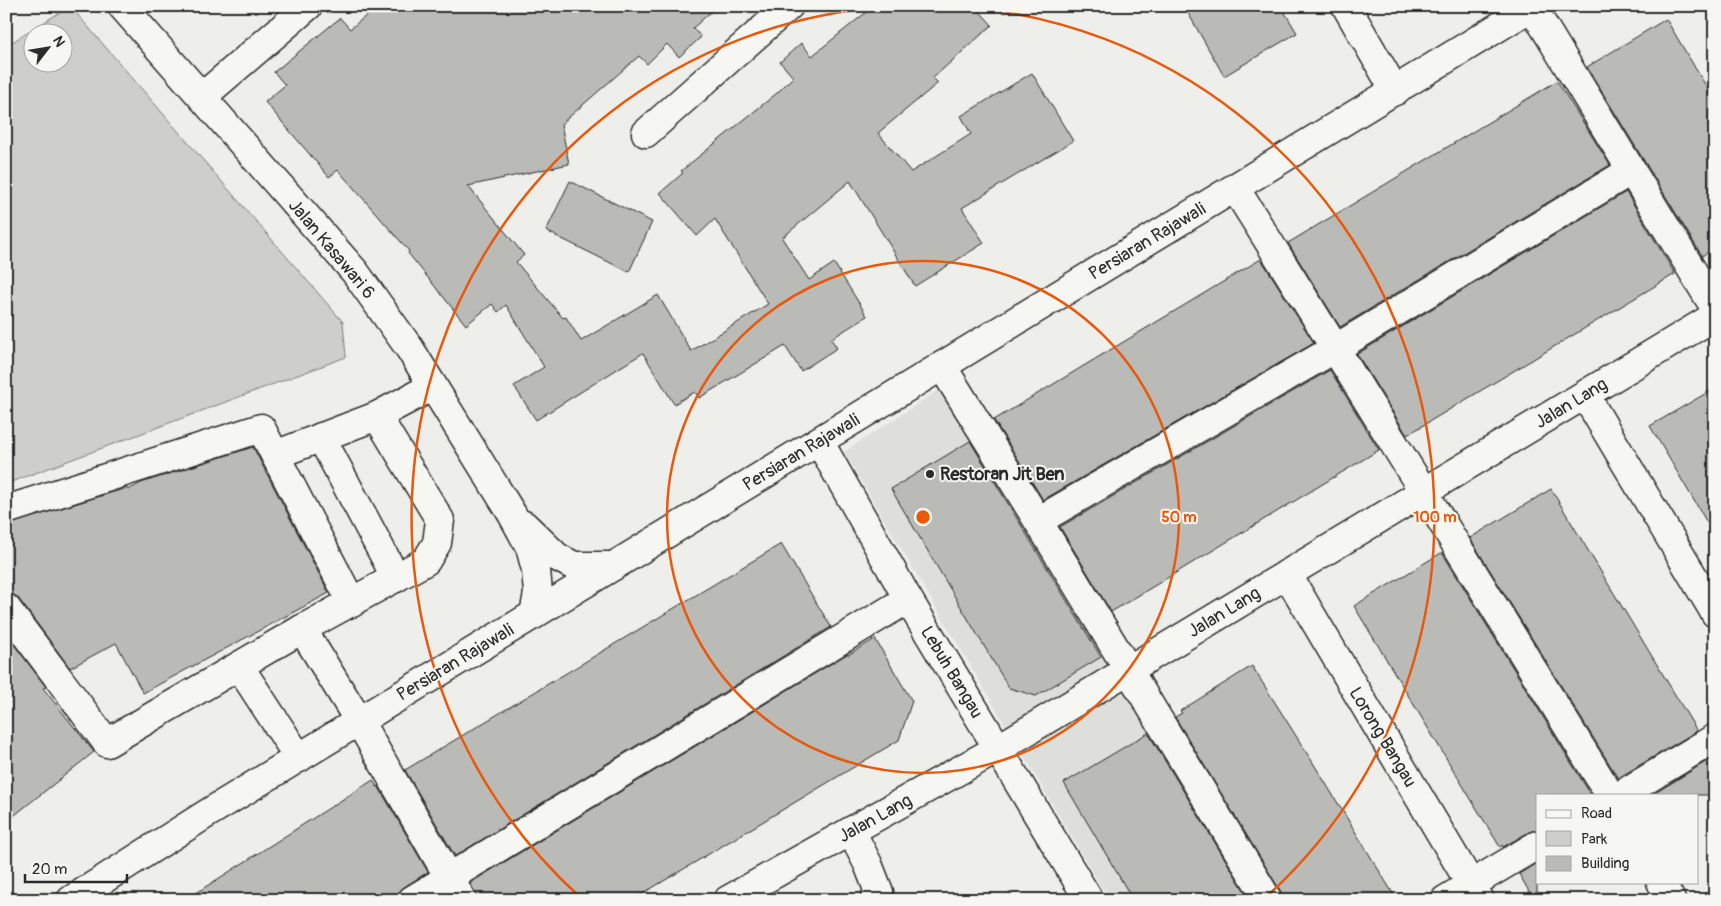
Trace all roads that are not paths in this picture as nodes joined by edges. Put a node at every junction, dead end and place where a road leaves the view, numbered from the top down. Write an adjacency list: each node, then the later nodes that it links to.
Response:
1 (122, 6): 7 (street, Jalan Kasawari 6)
2 (308, 6): 7 (street)
3 (789, 6): 8 (street)
4 (1346, 6): 6 (street)
5 (1533, 7): 6 (street, Persiaran Rajawali); 9 (street)
6 (1395, 90): 10 (street, Persiaran Rajawali)
7 (202, 97): 15 (street, Jalan Kasawari 6)
8 (646, 133)
9 (1632, 170): 11 (street); 13 (street)
10 (1235, 188): 13 (street); 14 (street, Persiaran Rajawali)
11 (1715, 308)
12 (1715, 316): 16 (street, Jalan Lang)
13 (1336, 348): 21 (street); 24 (street)
14 (942, 366): 19 (street, Persiaran Rajawali); 24 (street)
15 (433, 386): 17 (street); 23 (street, Jalan Kasawari 6)
16 (1585, 395): 21 (street, Jalan Lang); 31 (street)
17 (377, 416): 18 (street); 27 (street)
18 (321, 437): 20 (street); 27 (street)
19 (819, 441): 25 (street, Persiaran Rajawali); 28 (street, Lebuh Bangau)
20 (275, 455): 22 (street); 29 (street)
21 (1423, 492): 26 (street, Jalan Lang); 40 (street)
22 (6, 510)
23 (512, 514): 25 (street); 32 (street)
24 (1038, 520): 35 (street)
25 (614, 566): 32 (street, Persiaran Rajawali)
26 (1287, 574): 35 (street, Jalan Lang); 46 (street, Lorong Bangau)
27 (396, 578): 29 (street)
28 (908, 599): 38 (street, Lebuh Bangau); 45 (street)
29 (352, 603): 33 (street)
30 (6, 608): 34 (street)
31 (1715, 613)
32 (534, 615): 36 (street, Persiaran Rajawali)
33 (302, 629): 34 (street); 36 (street)
34 (239, 666): 39 (street)
35 (1128, 670): 38 (street, Jalan Lang); 52 (street)
36 (359, 721): 39 (street, Persiaran Rajawali); 45 (street)
37 (1715, 738): 41 (street)
38 (999, 748): 42 (street, Jalan Lang); 51 (street, Lebuh Bangau)
39 (299, 758): 47 (street, Persiaran Rajawali)
40 (1609, 794)
41 (1623, 794)
42 (851, 831): 49 (street, Jalan Lang); 50 (street)
43 (1536, 846): 46 (street)
44 (1662, 884): 54 (street)
45 (455, 889): 48 (street)
46 (1475, 892): 53 (street)
47 (71, 900)
48 (412, 900)
49 (728, 900)
50 (874, 900)
51 (1089, 900)
52 (1268, 900)
53 (1446, 900)
54 (1671, 900)

